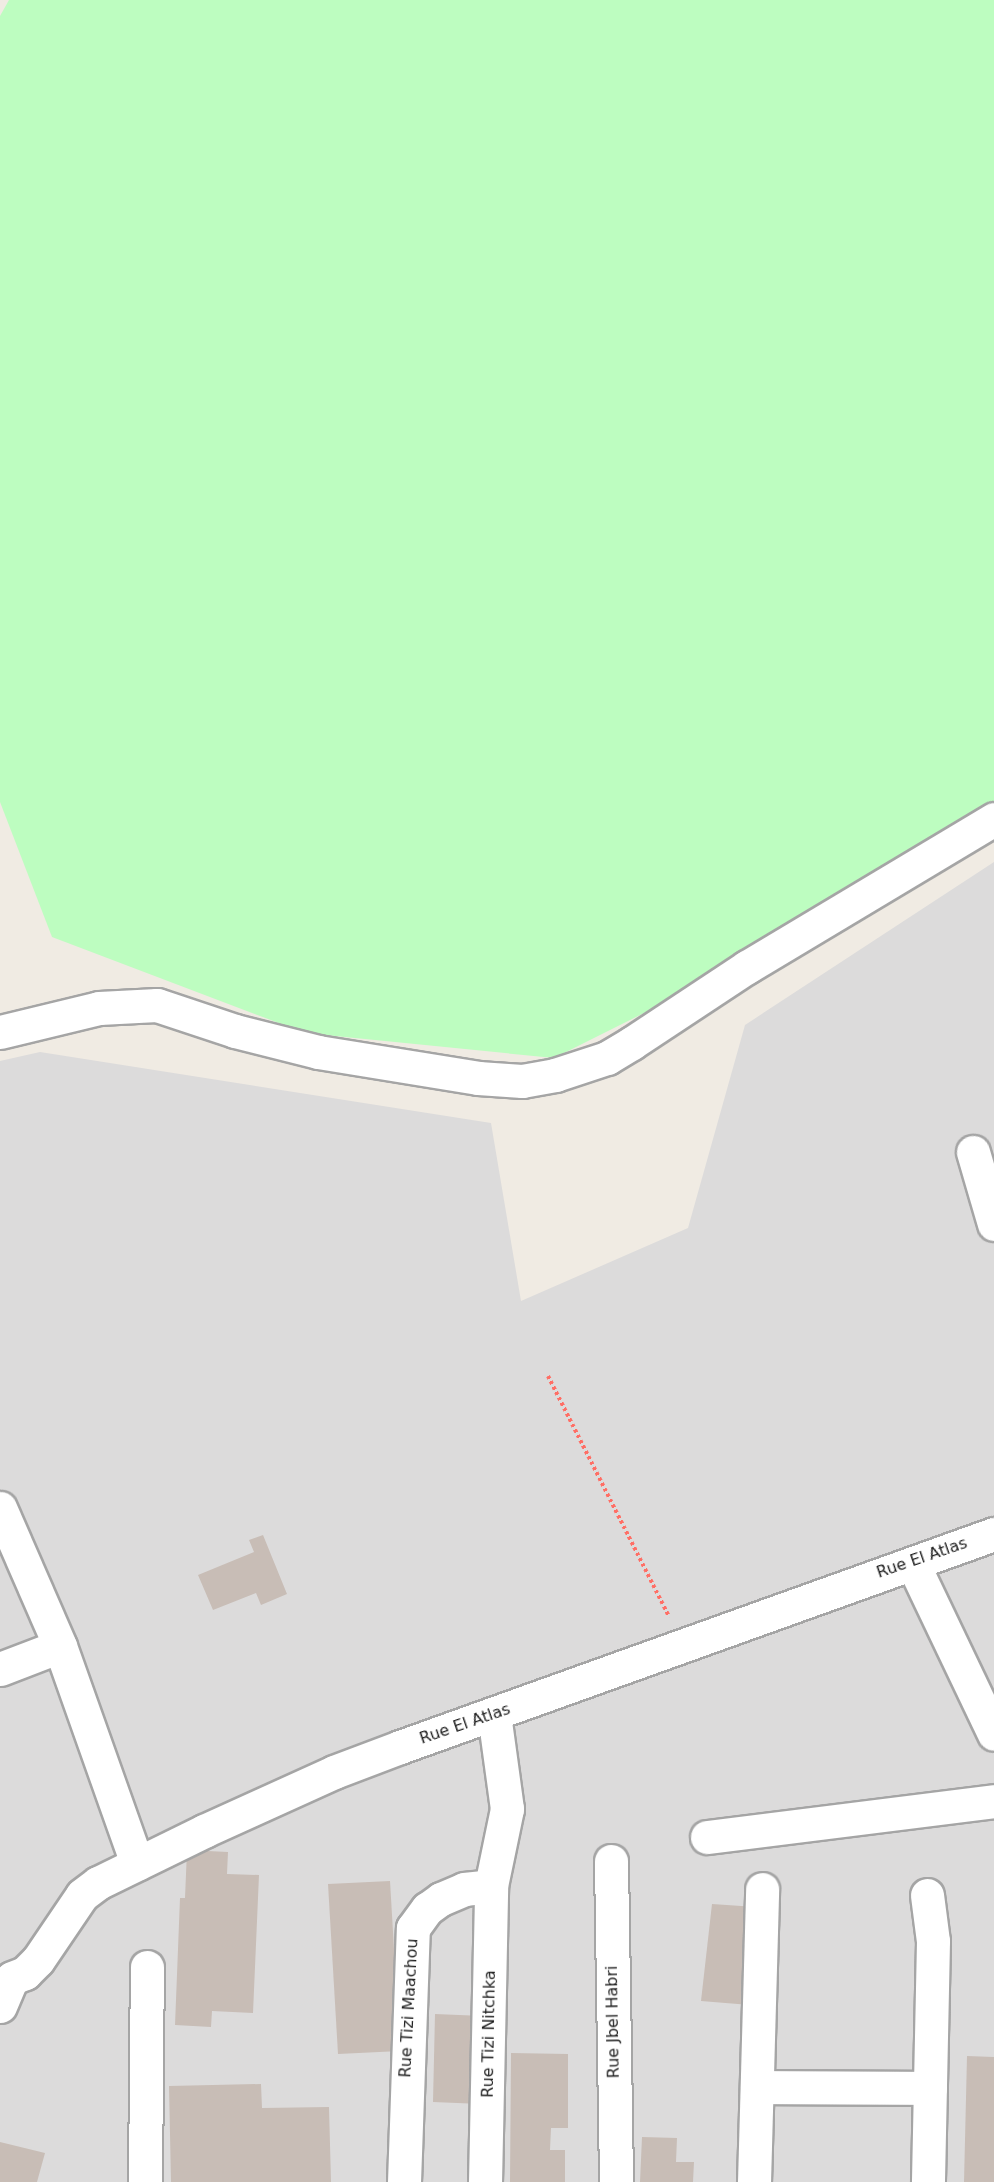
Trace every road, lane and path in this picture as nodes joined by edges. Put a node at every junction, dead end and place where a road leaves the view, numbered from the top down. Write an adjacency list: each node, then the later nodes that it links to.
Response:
1 (994, 819): 2 (street)
2 (0, 1032)
3 (973, 1152): 4 (street)
4 (994, 1224)
5 (548, 1376): 9 (path)
6 (0, 1508): 10 (street)
7 (994, 1534): 8 (street, Rue El Atlas)
8 (913, 1564): 9 (street, Rue El Atlas); 13 (street)
9 (683, 1645): 12 (street, Rue El Atlas)
10 (60, 1646): 11 (street); 17 (street)
11 (0, 1669)
12 (494, 1714): 17 (street, Rue El Atlas); 18 (street, Rue Tizi Nitchka)
13 (994, 1734)
14 (994, 1801): 15 (street)
15 (707, 1837)
16 (610, 1861): 28 (street, Rue Jbel Habri)
17 (138, 1864): 22 (street, Rue El Atlas)
18 (491, 1886): 26 (street, Rue Tizi Maachou); 27 (street, Rue Tizi Nitchka)
19 (762, 1889): 23 (street)
20 (927, 1895): 24 (street)
21 (147, 1967): 25 (street)
22 (4, 1987)
23 (759, 2087): 24 (street); 29 (street)
24 (930, 2088): 30 (street)
25 (145, 2182)
26 (404, 2182)
27 (485, 2182)
28 (616, 2182)
29 (754, 2182)
30 (928, 2182)

